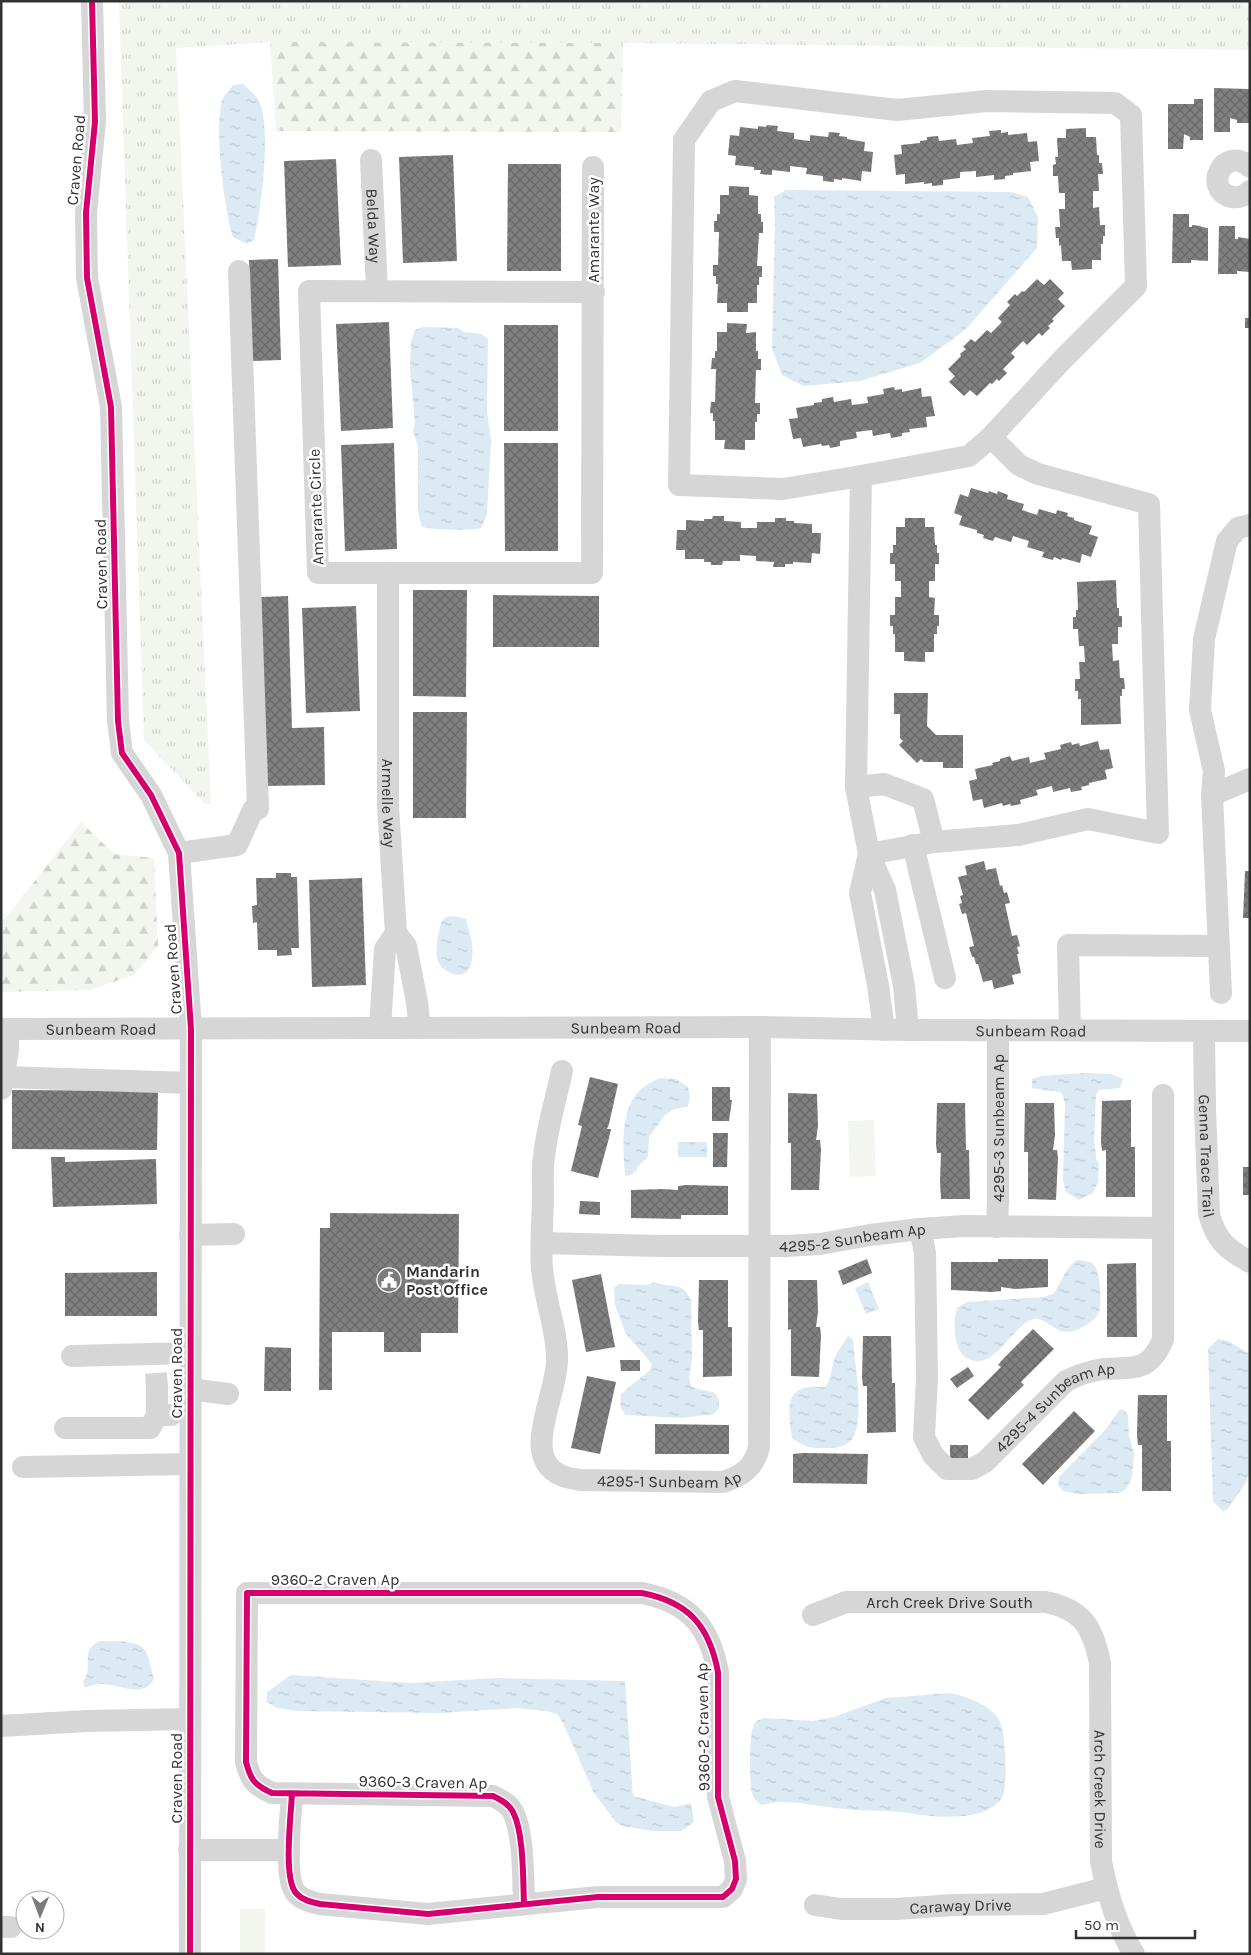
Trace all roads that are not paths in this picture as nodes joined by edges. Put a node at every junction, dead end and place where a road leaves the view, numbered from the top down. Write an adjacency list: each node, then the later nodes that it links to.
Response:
1 (92, 1): 17 (street, Craven Road)
2 (371, 160): 7 (street, Belda Way)
3 (1249, 166): 5 (street)
4 (593, 167): 8 (street, Amarante Way)
5 (1250, 191)
6 (239, 271): 17 (street)
7 (377, 292): 8 (street, Amarante Circle); 12 (street, Amarante Circle)
8 (594, 292): 12 (street, Amarante Circle)
9 (991, 437): 10 (street); 10 (street); 16 (street)
10 (861, 476): 14 (street)
11 (1250, 525): 15 (street)
12 (388, 573): 19 (street, Armelle Way)
13 (1250, 778): 15 (street)
14 (856, 787): 16 (street); 18 (street)
15 (1212, 795): 20 (street)
16 (924, 844): 18 (street); 21 (street)
17 (179, 853): 27 (street, Craven Road)
18 (869, 854): 28 (street); 29 (street)
19 (396, 933): 25 (street); 26 (street, Armelle Way)
20 (1217, 946): 22 (street); 31 (street)
21 (945, 978)
22 (1221, 993)
23 (760, 1027): 26 (street, Sunbeam Road); 28 (street, Sunbeam Road); 44 (street, 4295-1 Sunbeam Ap)
24 (4, 1028): 27 (street, Sunbeam Road); 35 (street)
25 (380, 1028): 26 (street, Sunbeam Road); 27 (street, Sunbeam Road)
26 (420, 1028)
27 (191, 1029): 36 (street, Craven Road)
28 (884, 1030): 29 (street, Sunbeam Road)
29 (908, 1030): 30 (street, Sunbeam Road)
30 (998, 1030): 31 (street, Sunbeam Road); 38 (street, 4295-3 Sunbeam Ap)
31 (1070, 1030): 32 (street, Sunbeam Road)
32 (1204, 1031): 33 (street, Sunbeam Road); 45 (street, Genna Trace Trail)
33 (1250, 1031)
34 (562, 1071): 43 (street, 4295-1 Sunbeam Ap)
35 (2, 1083): 36 (street)
36 (191, 1083): 42 (street, Craven Road)
37 (1163, 1095): 39 (street, 4295-4 Sunbeam Ap)
38 (997, 1227): 39 (street, 4295-2 Sunbeam Ap); 40 (street, 4295-2 Sunbeam Ap)
39 (1163, 1228): 40 (street, 4295-4 Sunbeam Ap)
40 (920, 1229): 44 (street, 4295-2 Sunbeam Ap)
41 (234, 1234): 42 (street)
42 (190, 1235): 46 (street, Craven Road)
43 (542, 1243): 44 (street, 4295-2 Sunbeam Ap); 44 (street, 4295-1 Sunbeam Ap)
44 (760, 1246)
45 (1250, 1262)
46 (190, 1353): 48 (street); 49 (street, Craven Road)
47 (72, 1356): 48 (street)
48 (156, 1372): 52 (street)
49 (190, 1389): 50 (street); 51 (street, Craven Road)
50 (228, 1394)
51 (190, 1415): 52 (street); 54 (street, Craven Road)
52 (157, 1416): 53 (street)
53 (65, 1428)
54 (190, 1464): 55 (street); 58 (street, Craven Road)
55 (23, 1467)
56 (813, 1616): 57 (street, Arch Creek Drive South)
57 (1084, 1622): 63 (street, Arch Creek Drive)
58 (190, 1719): 59 (street); 61 (street, Craven Road)
59 (1, 1726)
60 (292, 1794): 62 (street, 9360-2 Craven Ap); 64 (street, 9360-3 Craven Ap); 64 (street, 9360-2 Craven Ap)
61 (189, 1850): 62 (street); 66 (street, Craven Road)
62 (289, 1850): 64 (street, 9360-2 Craven Ap)
63 (1106, 1888): 65 (street, Caraway Drive); 67 (street, Arch Creek Drive)
64 (524, 1904)
65 (815, 1905)
66 (190, 1954)
67 (1134, 1954)

